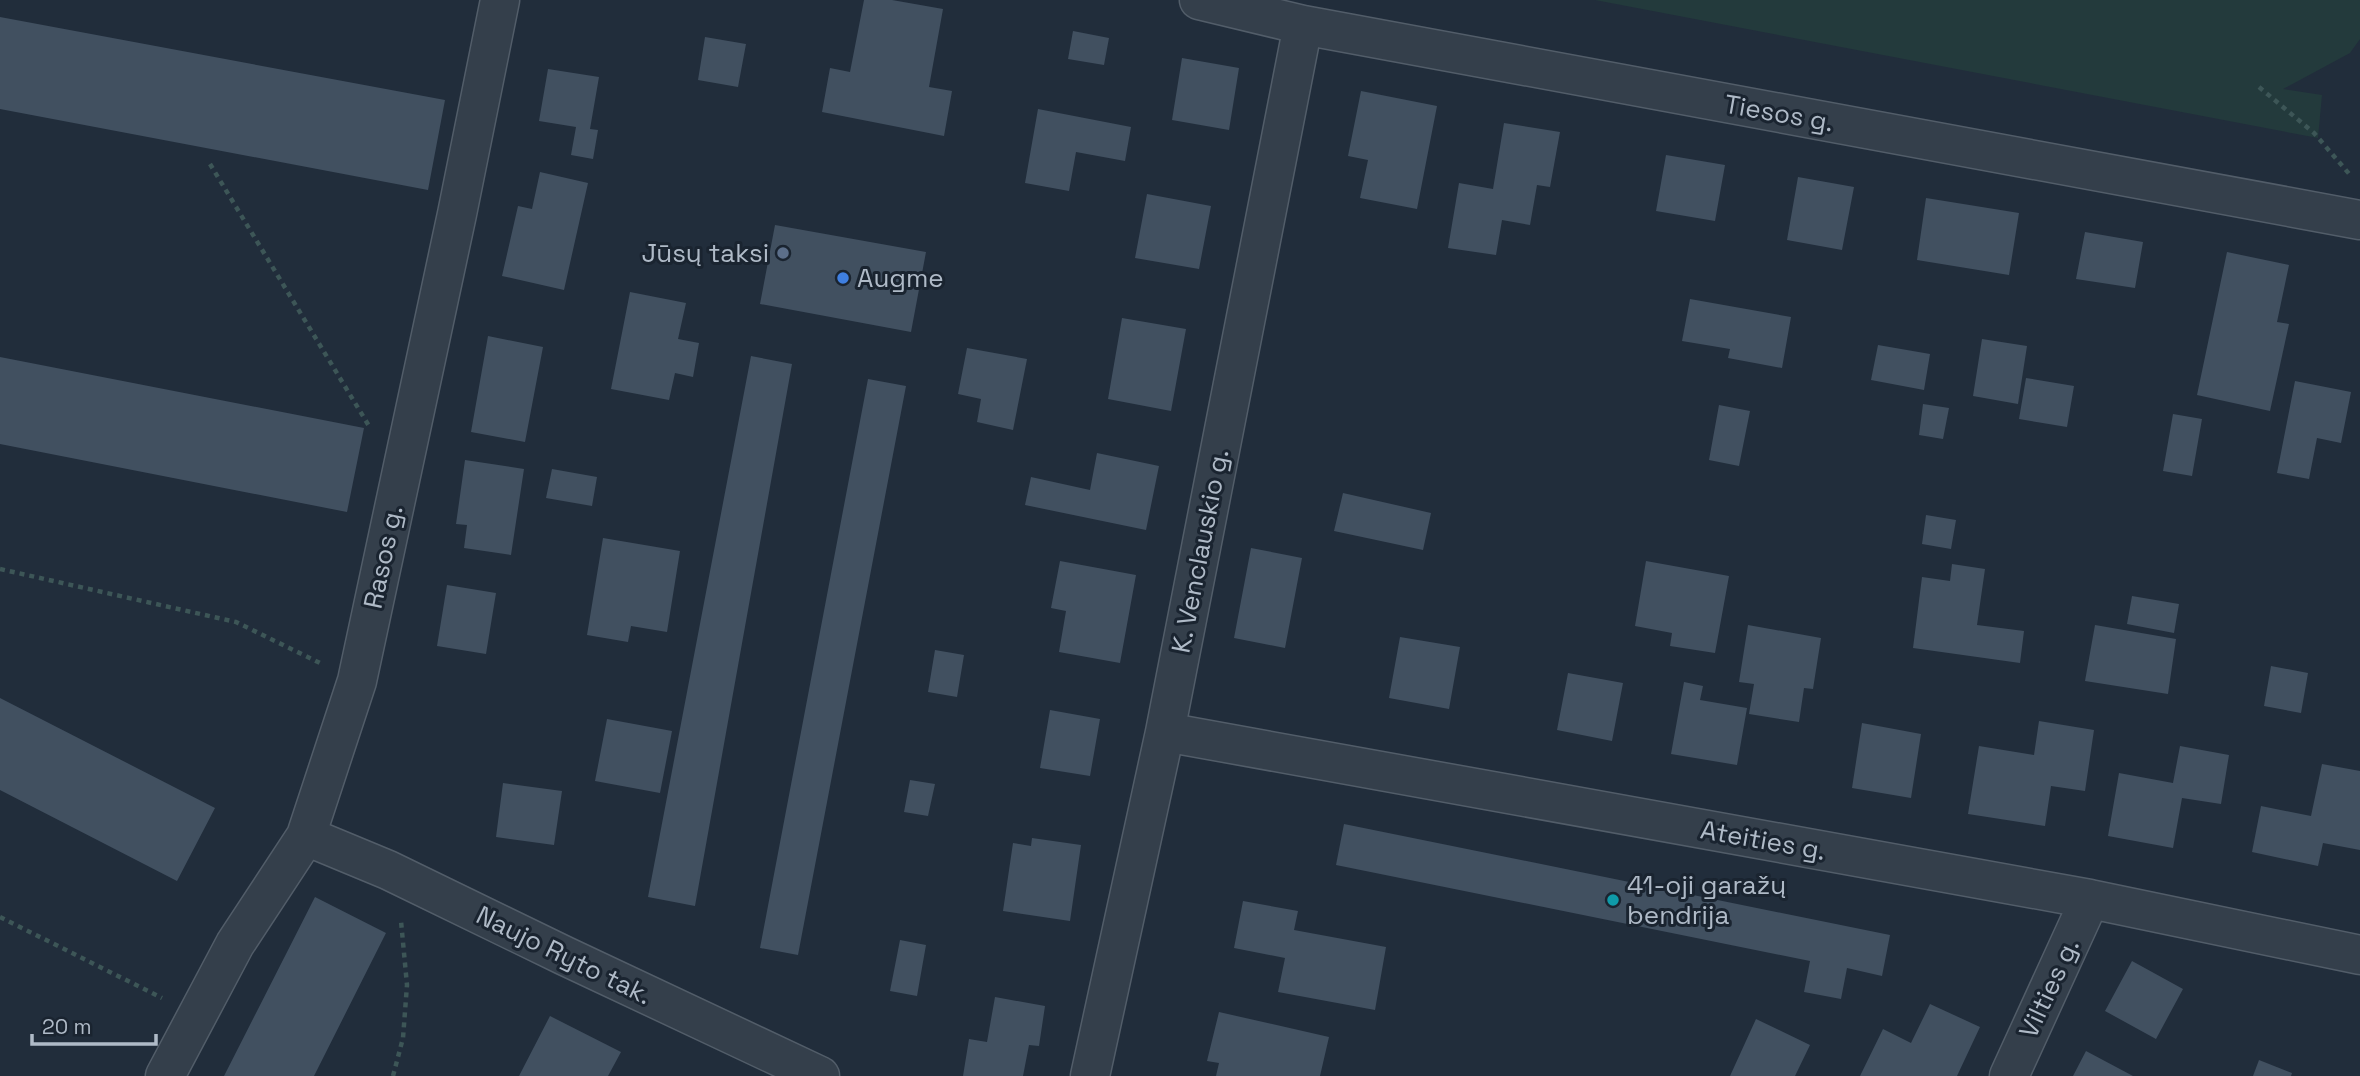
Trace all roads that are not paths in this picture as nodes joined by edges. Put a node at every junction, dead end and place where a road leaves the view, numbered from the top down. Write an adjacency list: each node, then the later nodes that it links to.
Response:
1 (500, 0): 6 (street, Rasos g.)
2 (1199, 0): 3 (street, Tiesos g.)
3 (1303, 25): 4 (street, Tiesos g.); 5 (street, K. Venclauskio g.)
4 (2360, 203)
5 (1165, 732): 7 (street, Ateities g.); 11 (street, K. Venclauskio g.)
6 (306, 836): 9 (street, Rasos g.); 10 (street, Naujo Ryto tak.)
7 (2090, 899): 8 (street, Ateities g.); 12 (street, Vilties g.)
8 (2360, 956)
9 (165, 1076)
10 (820, 1076)
11 (1090, 1076)
12 (2009, 1076)

